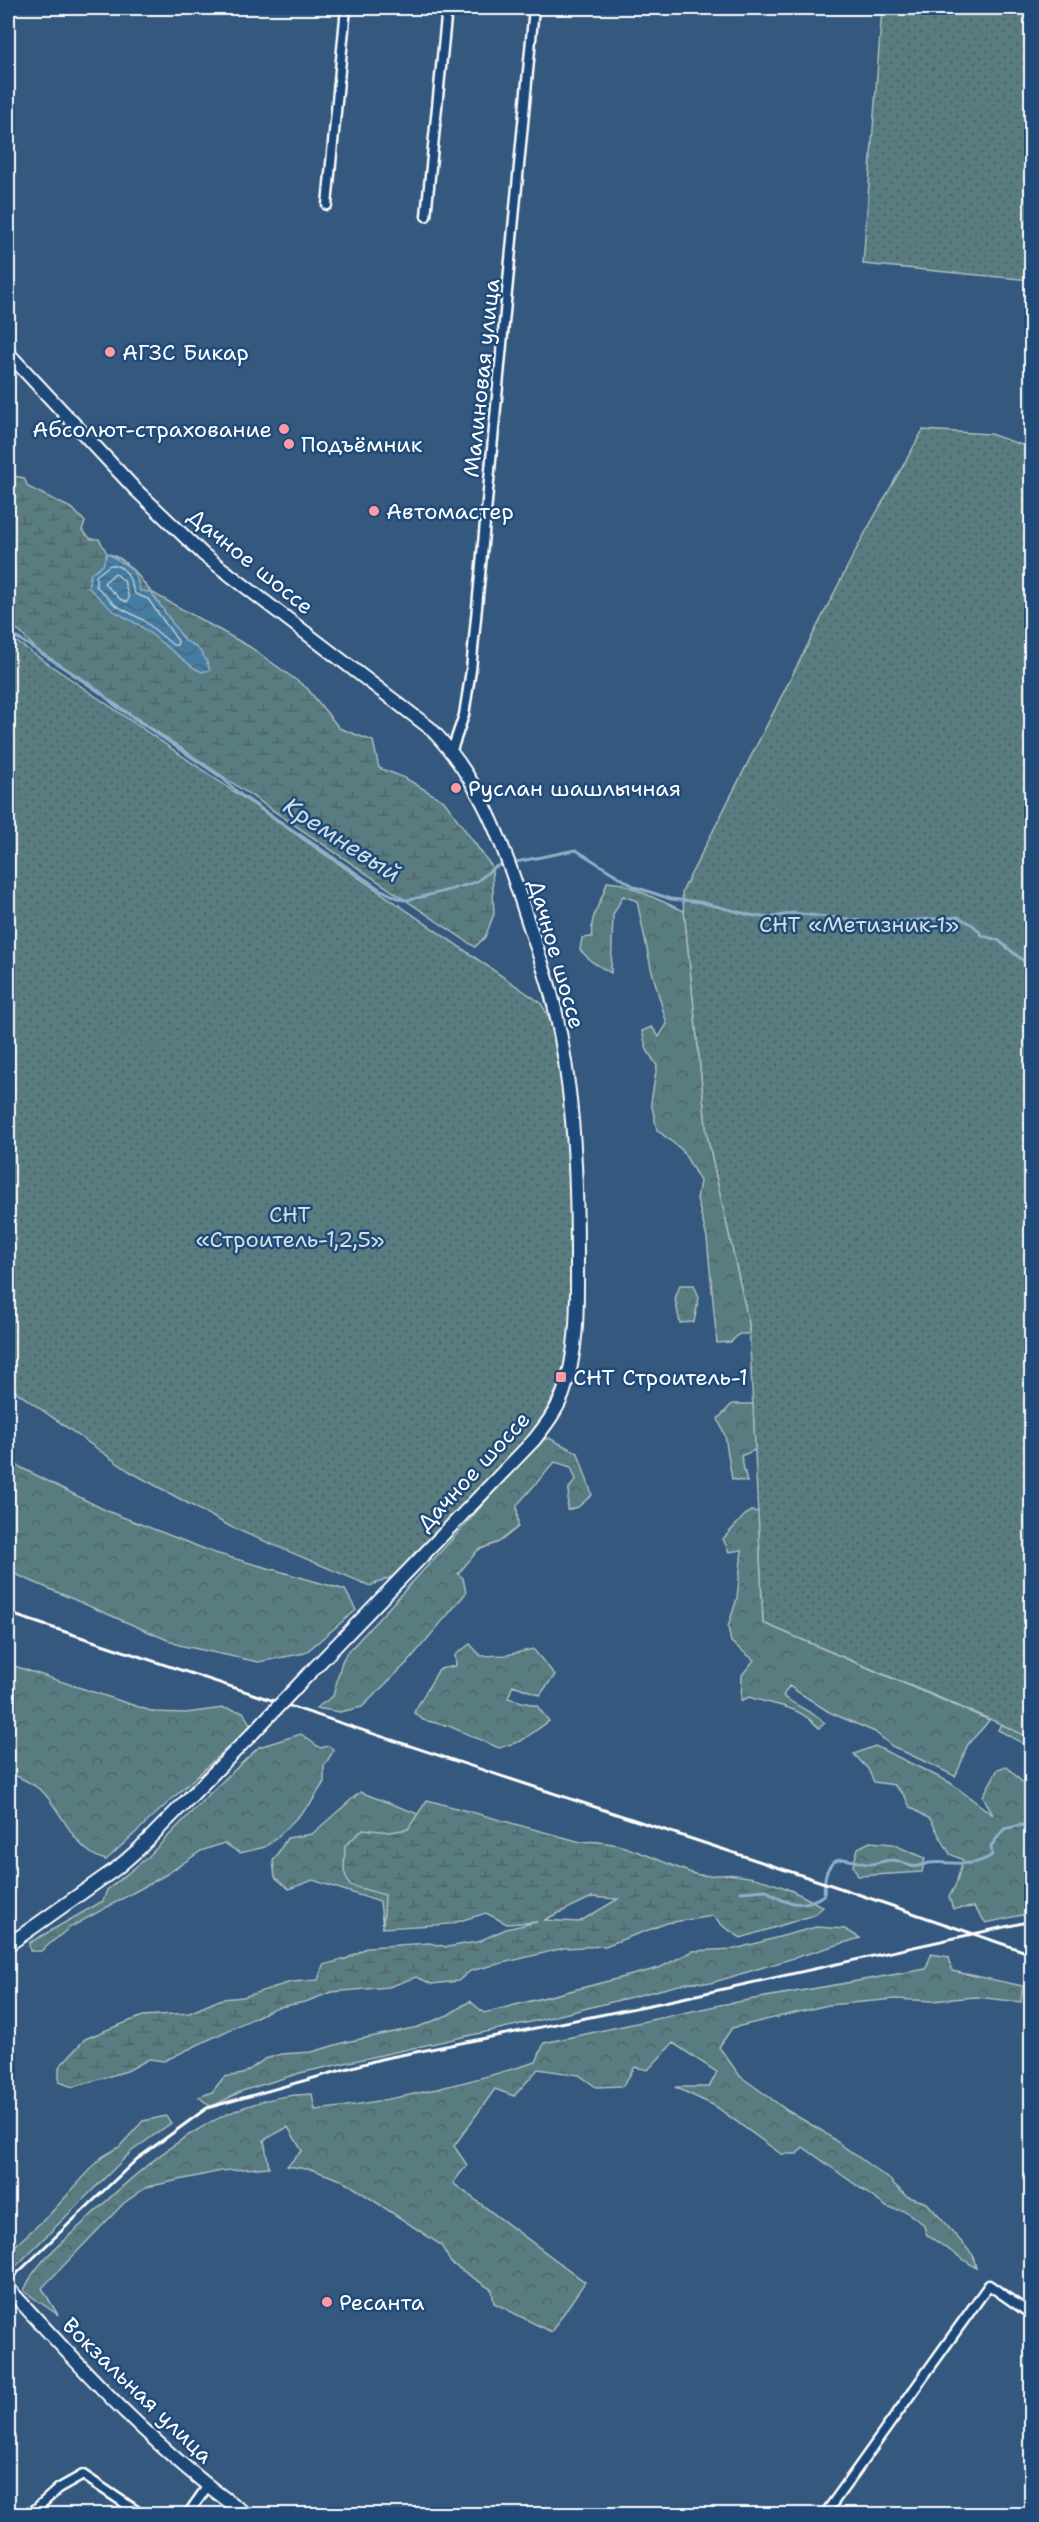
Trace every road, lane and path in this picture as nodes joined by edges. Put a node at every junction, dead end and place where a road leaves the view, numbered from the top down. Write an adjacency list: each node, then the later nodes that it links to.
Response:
1 (346, 8): 4 (street)
2 (447, 8): 5 (street)
3 (534, 8): 7 (street, Малиновая улица)
4 (327, 206)
5 (426, 216)
6 (8, 353): 7 (main road, Дачное шоссе)
7 (452, 750): 8 (main road, Дачное шоссе, bridge)
8 (8, 1945)
9 (8, 2288): 11 (main road, Вокзальная улица)
10 (1032, 2315): 16 (street)
11 (207, 2487): 14 (street); 15 (main road, Вокзальная улица)
12 (30, 2514): 13 (street)
13 (141, 2514)
14 (188, 2514)
15 (246, 2514)
16 (825, 2514)

